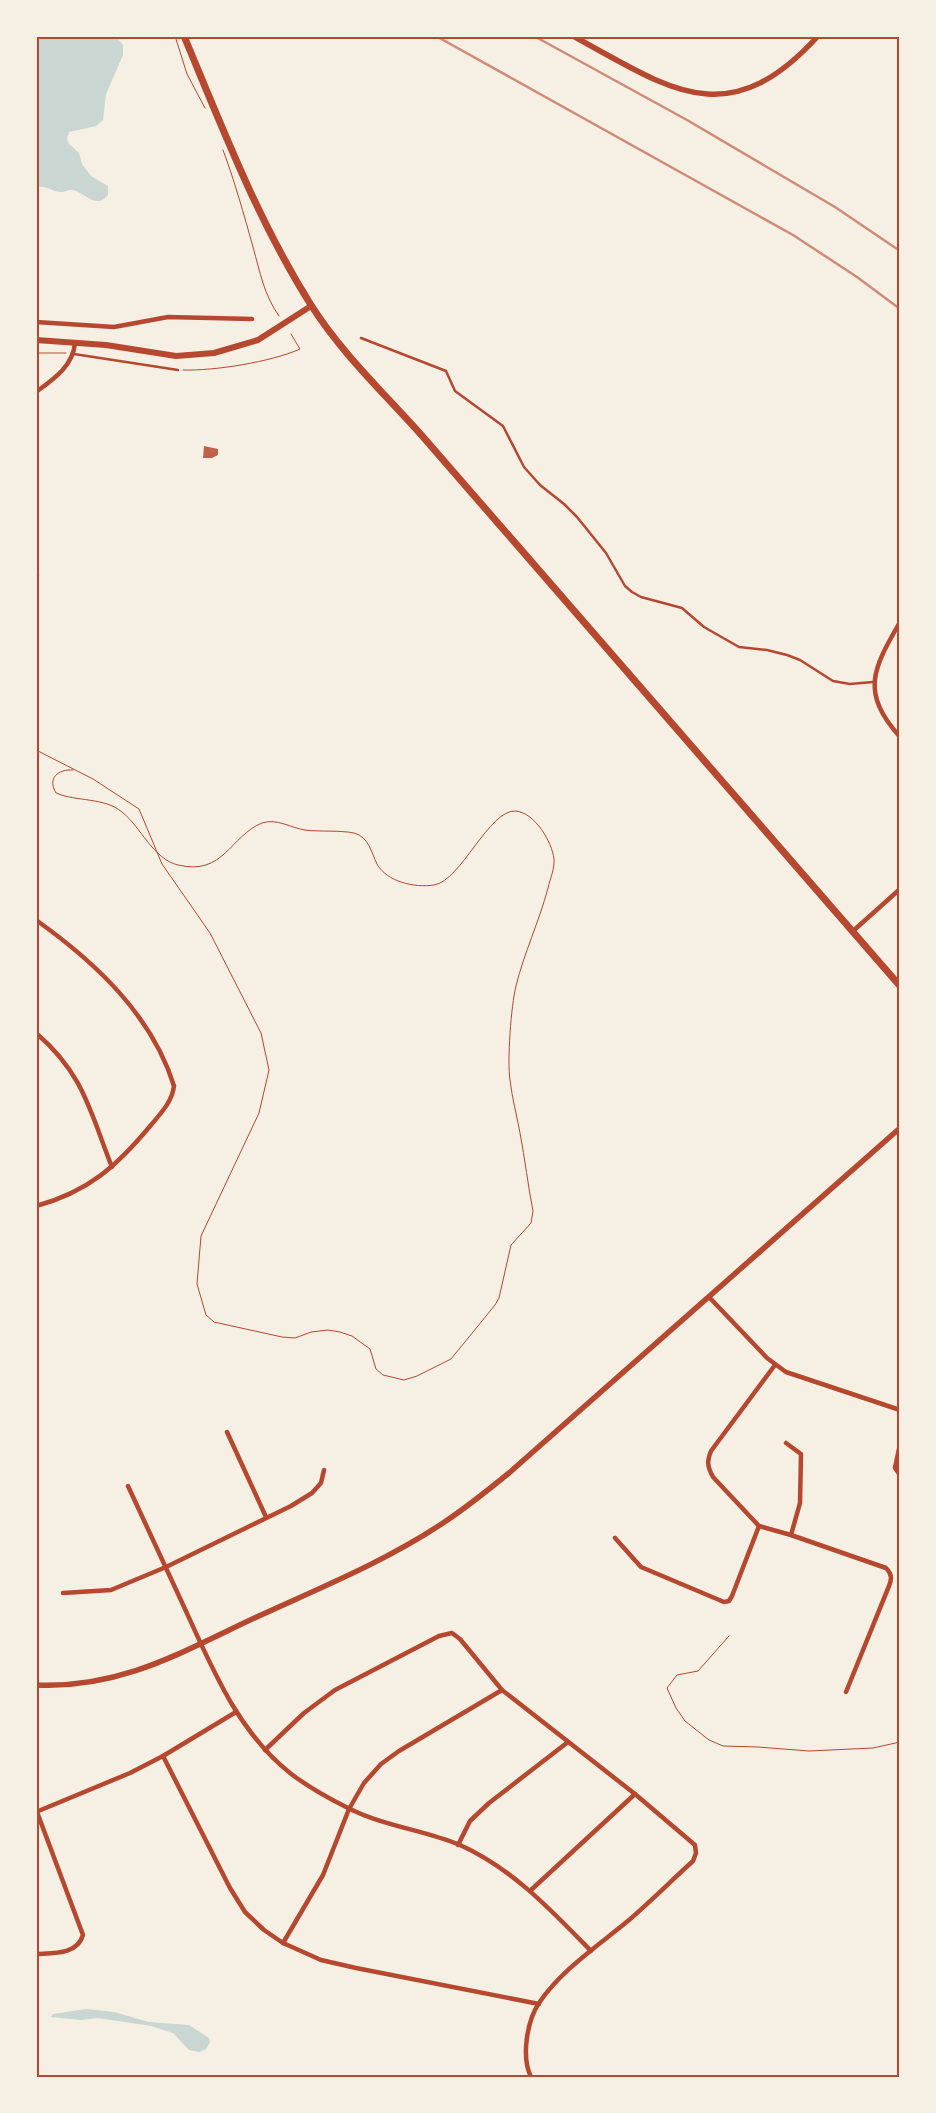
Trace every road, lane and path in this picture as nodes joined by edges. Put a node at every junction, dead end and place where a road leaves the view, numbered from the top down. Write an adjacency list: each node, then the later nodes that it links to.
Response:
1 (175, 36): 5 (path)
2 (184, 36): 7 (main road)
3 (573, 36): 4 (street)
4 (818, 36)
5 (208, 112)
6 (222, 148): 8 (path)
7 (312, 306): 14 (main road); 27 (main road)
8 (280, 317)
9 (252, 319): 10 (street)
10 (36, 322)
11 (291, 334): 17 (path)
12 (361, 338): 20 (lane)
13 (36, 340): 14 (main road)
14 (75, 343): 16 (street)
15 (36, 353): 16 (path)
16 (74, 354): 17 (lane); 18 (street)
17 (178, 370)
18 (36, 392)
19 (900, 622): 20 (street)
20 (873, 682): 21 (street)
21 (900, 737)
22 (36, 750): 23 (path)
23 (73, 770): 24 (path); 24 (path)
24 (156, 851): 24 (path)
25 (900, 888): 27 (street)
26 (36, 920): 31 (street)
27 (853, 930): 28 (main road)
28 (900, 986)
29 (36, 1033): 31 (street)
30 (900, 1128): 33 (street)
31 (112, 1167): 32 (street)
32 (36, 1206)
33 (709, 1297): 34 (street); 49 (street)
34 (775, 1365): 35 (street); 43 (street)
35 (900, 1410)
36 (227, 1432): 42 (street)
37 (786, 1443): 44 (street)
38 (900, 1444): 40 (street)
39 (324, 1470): 42 (street)
40 (900, 1474)
41 (128, 1486): 46 (street)
42 (266, 1517): 46 (street)
43 (759, 1526): 44 (street); 45 (street)
44 (791, 1535): 52 (street)
45 (616, 1538)
46 (166, 1567): 47 (street); 49 (street)
47 (63, 1593)
48 (729, 1636): 55 (path)
49 (201, 1643): 50 (street); 53 (street)
50 (36, 1685)
51 (502, 1690): 54 (street); 56 (street); 59 (street)
52 (846, 1692)
53 (236, 1712): 56 (street); 57 (street)
54 (568, 1742): 58 (street); 61 (street)
55 (900, 1742)
56 (265, 1750): 59 (street)
57 (163, 1756): 60 (street); 63 (street)
58 (635, 1794): 62 (street); 64 (street)
59 (349, 1809): 61 (street); 63 (street)
60 (37, 1812): 65 (street)
61 (458, 1845): 62 (street)
62 (531, 1890): 64 (street)
63 (283, 1943): 66 (street)
64 (591, 1951): 66 (street)
65 (36, 1954)
66 (539, 2004): 67 (street)
67 (530, 2077)

